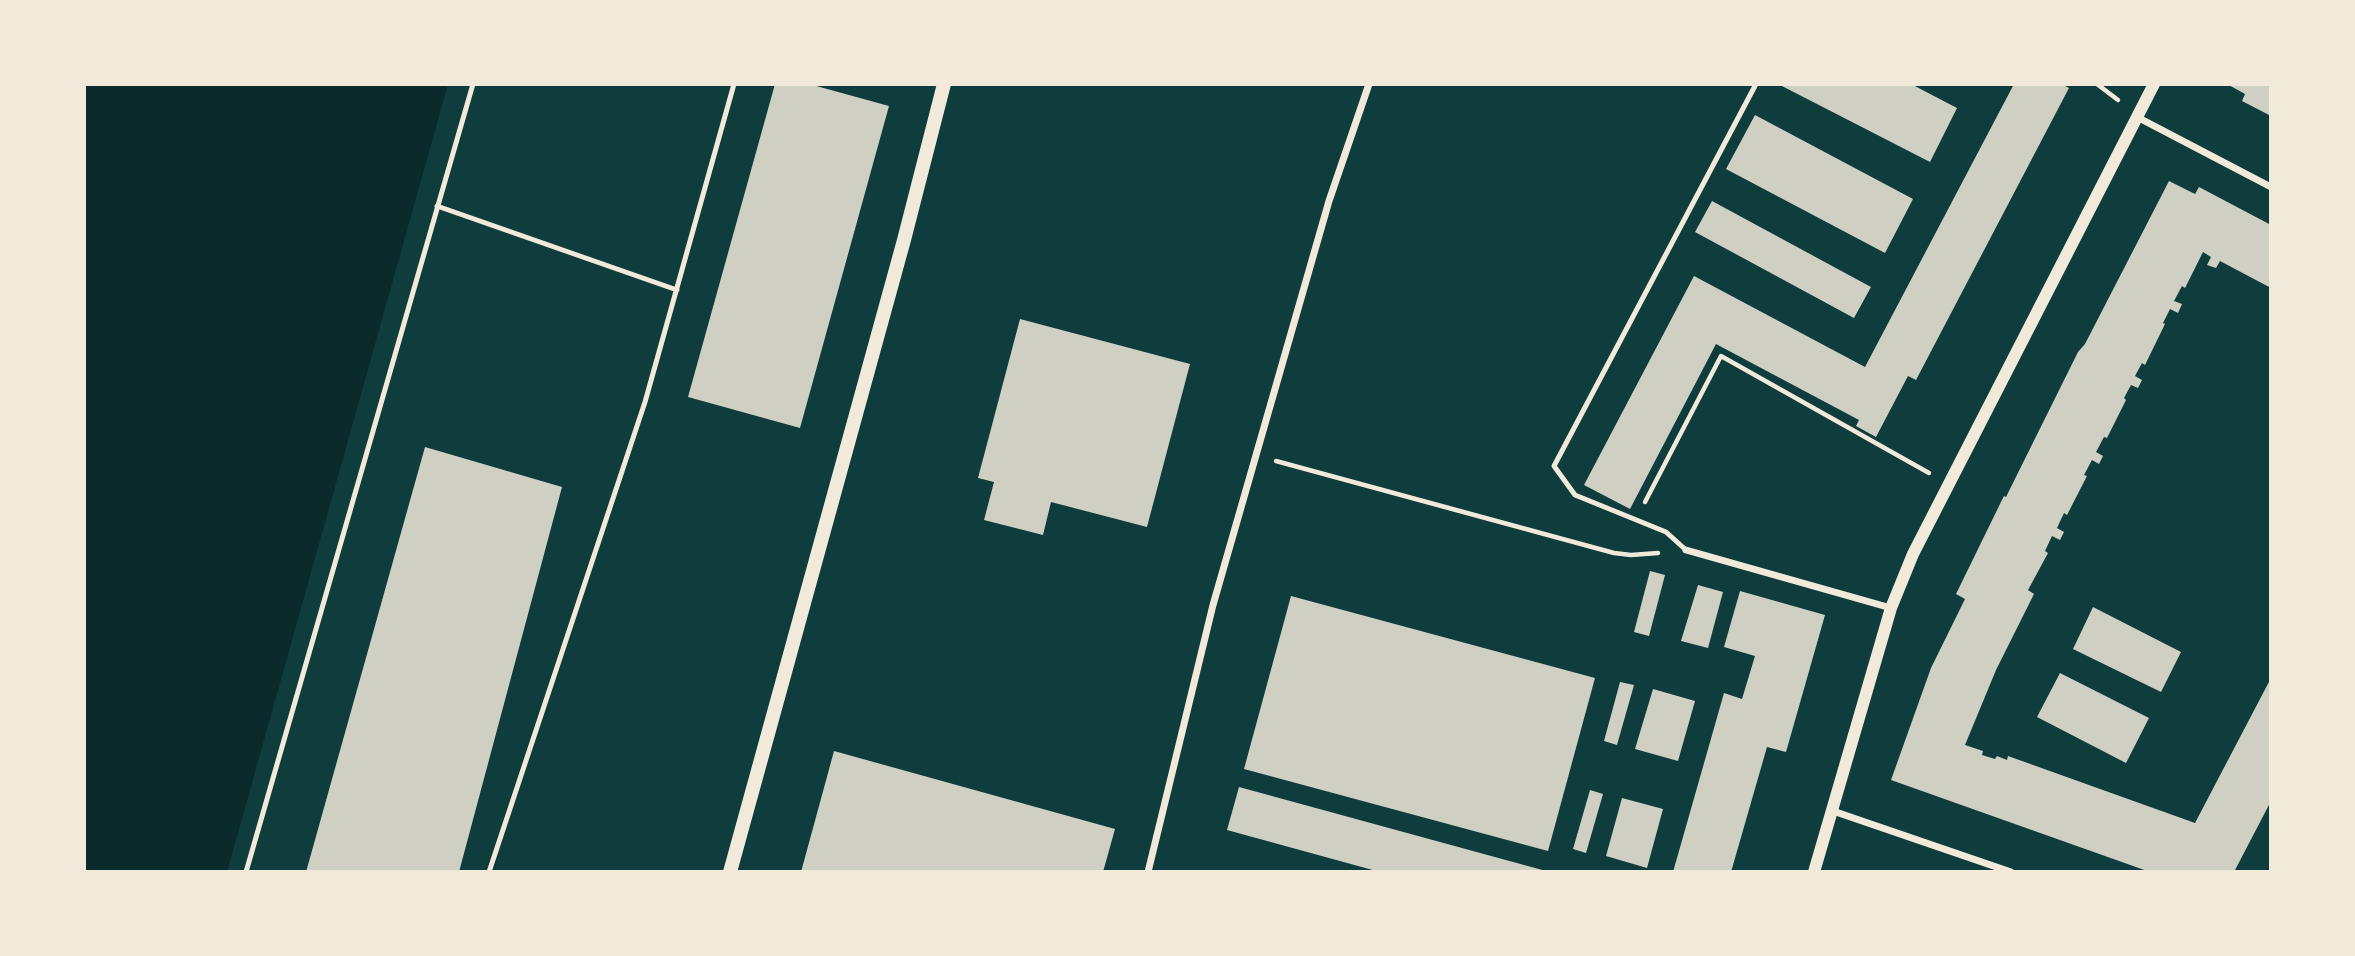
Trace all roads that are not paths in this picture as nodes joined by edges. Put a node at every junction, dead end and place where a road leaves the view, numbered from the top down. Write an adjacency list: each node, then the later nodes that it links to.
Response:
1 (472, 84): 9 (lane)
2 (734, 84): 10 (lane)
3 (944, 84): 16 (main road)
4 (1369, 84): 17 (street)
5 (1756, 84): 11 (lane)
6 (2154, 84): 7 (street)
7 (2137, 117): 8 (street); 12 (street)
8 (2271, 187)
9 (437, 206): 10 (lane); 14 (lane)
10 (677, 290): 15 (lane)
11 (1686, 550): 12 (street)
12 (1891, 608): 13 (street)
13 (1830, 810): 18 (street); 19 (street)
14 (246, 872)
15 (489, 872)
16 (730, 872)
17 (1148, 872)
18 (1814, 872)
19 (2011, 872)

